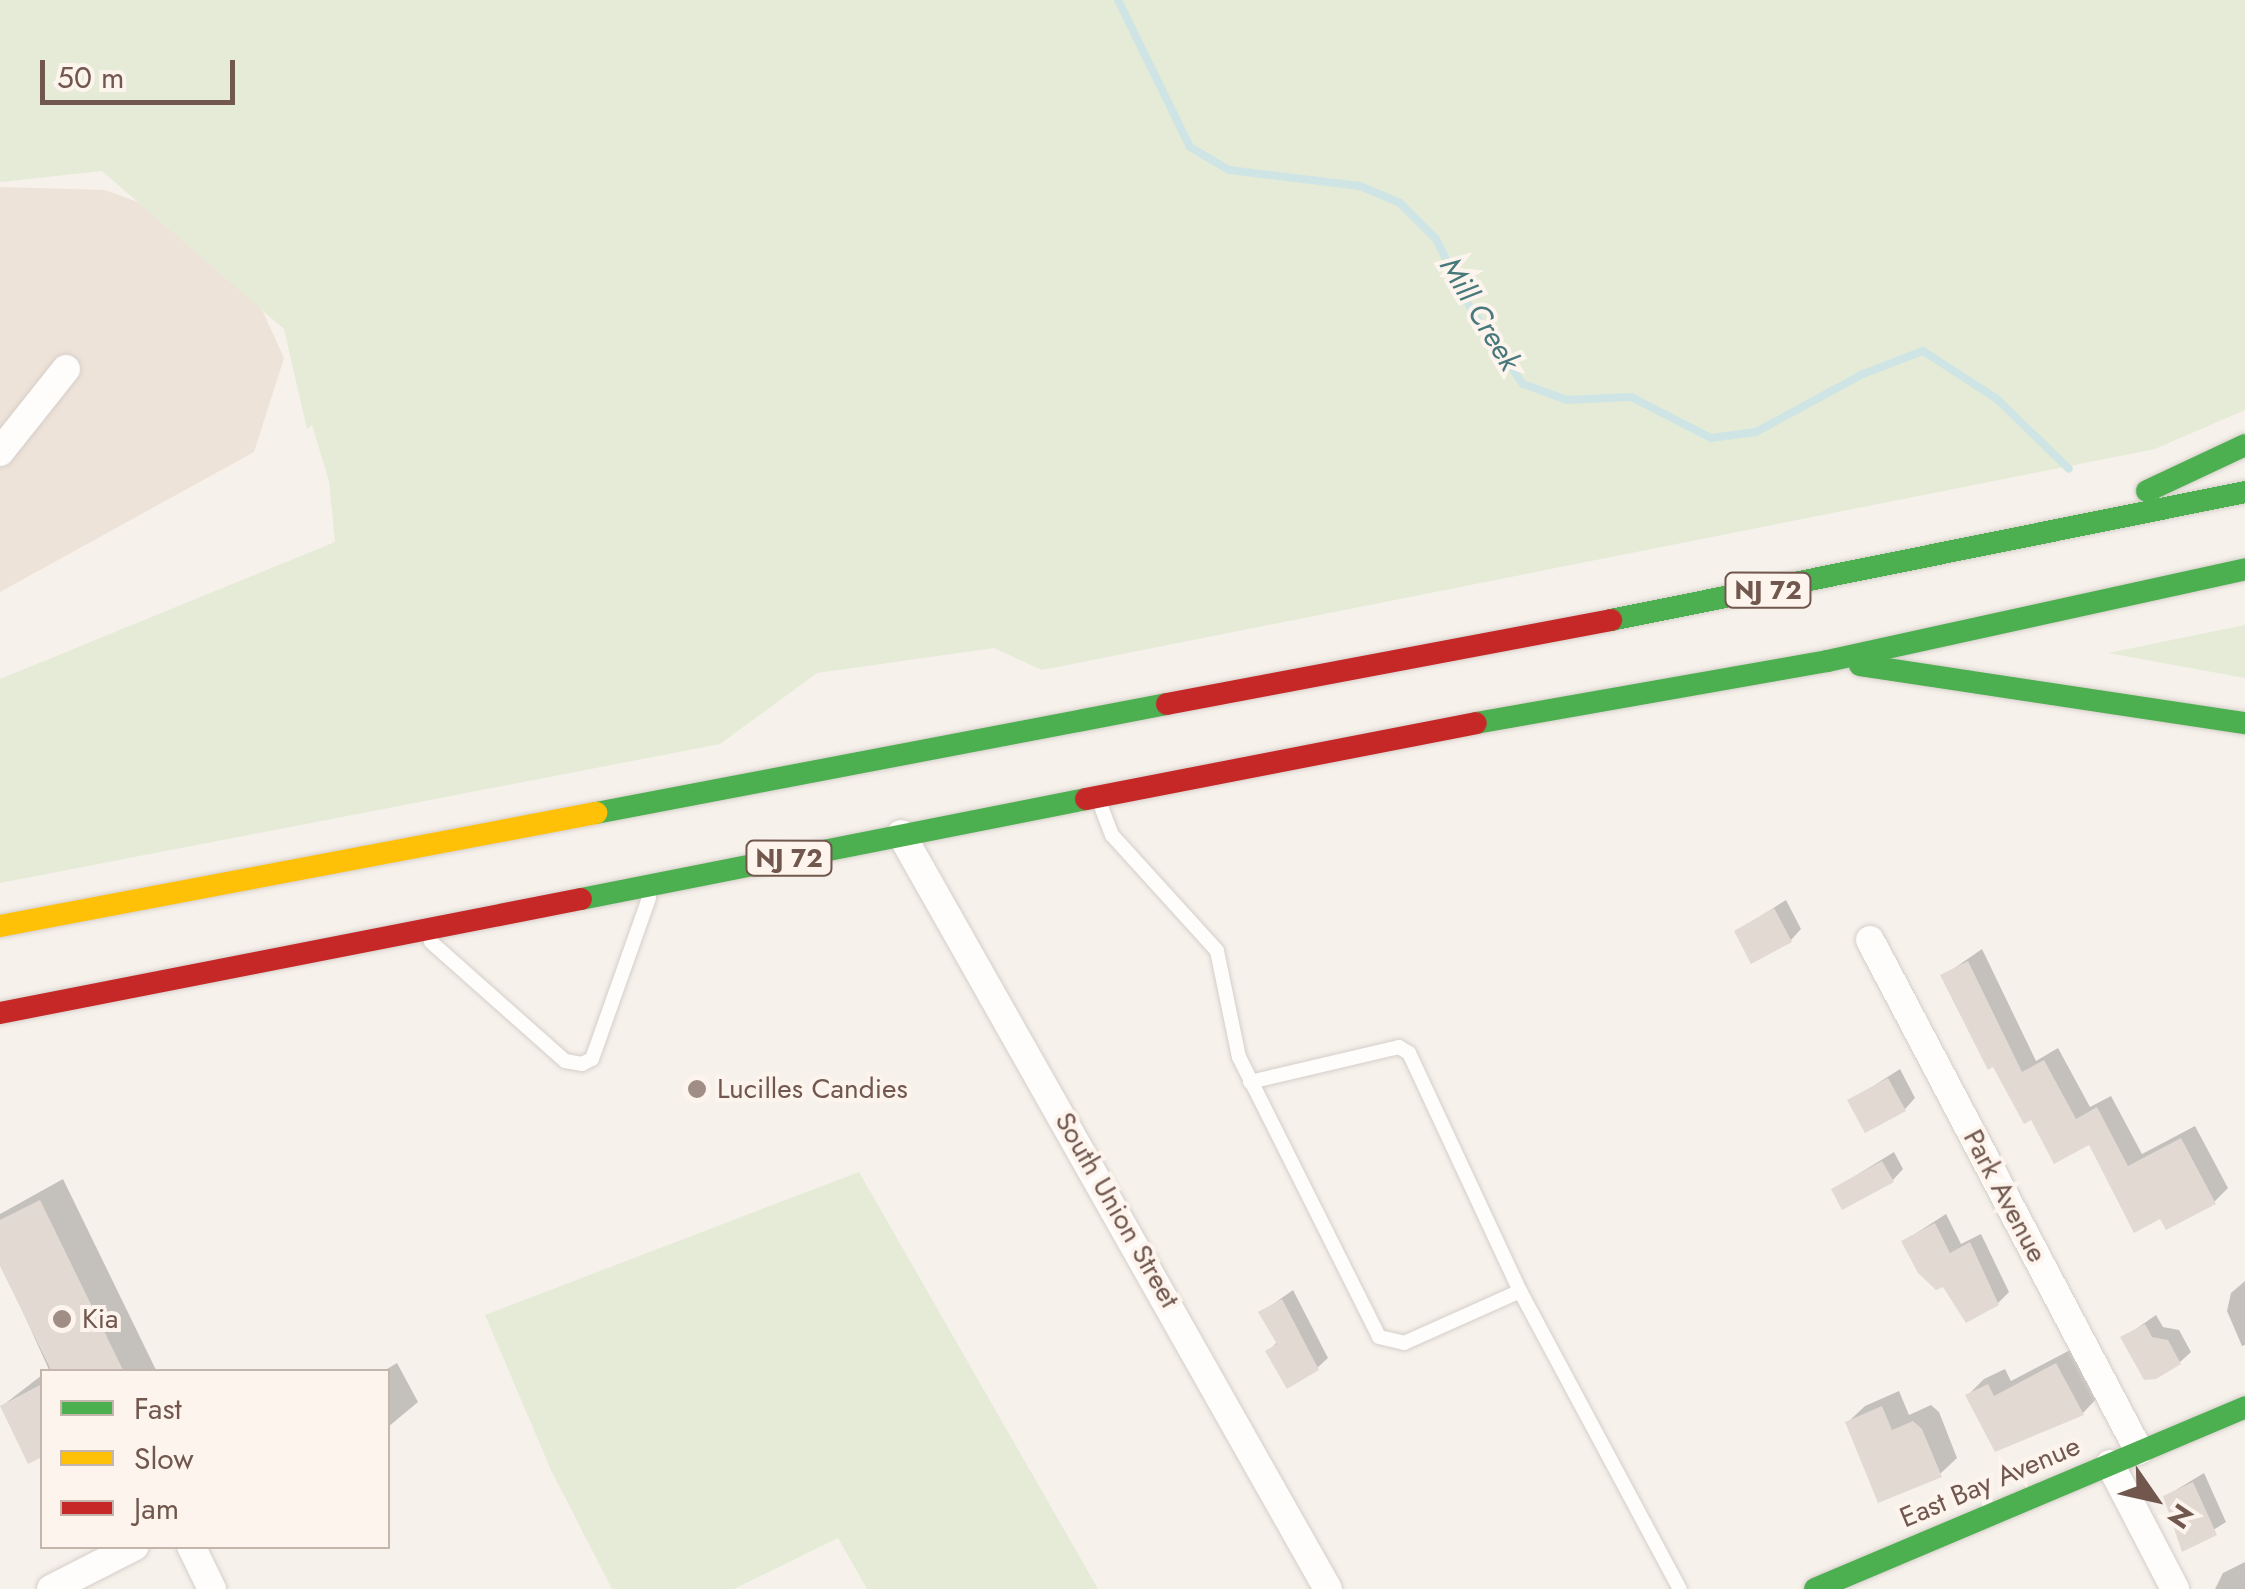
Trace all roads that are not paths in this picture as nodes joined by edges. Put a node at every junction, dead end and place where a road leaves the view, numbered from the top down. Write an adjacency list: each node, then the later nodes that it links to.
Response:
1 (66, 369): 3 (street)
2 (2245, 445): 5 (main road)
3 (0, 452)
4 (2245, 492): 5 (main road, NJ 72)
5 (2060, 530): 12 (main road, NJ 72)
6 (2245, 569): 7 (main road, NJ 72)
7 (1828, 662): 8 (main road); 9 (main road, NJ 72)
8 (2245, 723)
9 (1098, 799): 10 (main road, NJ 72); 16 (lane)
10 (901, 834): 11 (main road, NJ 72); 25 (street, South Union Street)
11 (652, 888): 13 (main road, NJ 72); 13 (lane)
12 (0, 926)
13 (420, 931): 15 (main road, NJ 72)
14 (1870, 940): 19 (street, Park Avenue)
15 (0, 1013)
16 (1250, 1082): 17 (lane); 17 (lane)
17 (1520, 1291): 26 (lane)
18 (2245, 1407): 19 (main road, East Bay Avenue)
19 (2139, 1451): 20 (main road, East Bay Avenue)
20 (2110, 1464): 27 (main road, East Bay Avenue); 28 (street)
21 (130, 1549): 23 (street)
22 (192, 1549): 24 (street)
23 (51, 1589)
24 (212, 1589)
25 (1328, 1589)
26 (1680, 1589)
27 (1815, 1589)
28 (2176, 1589)

